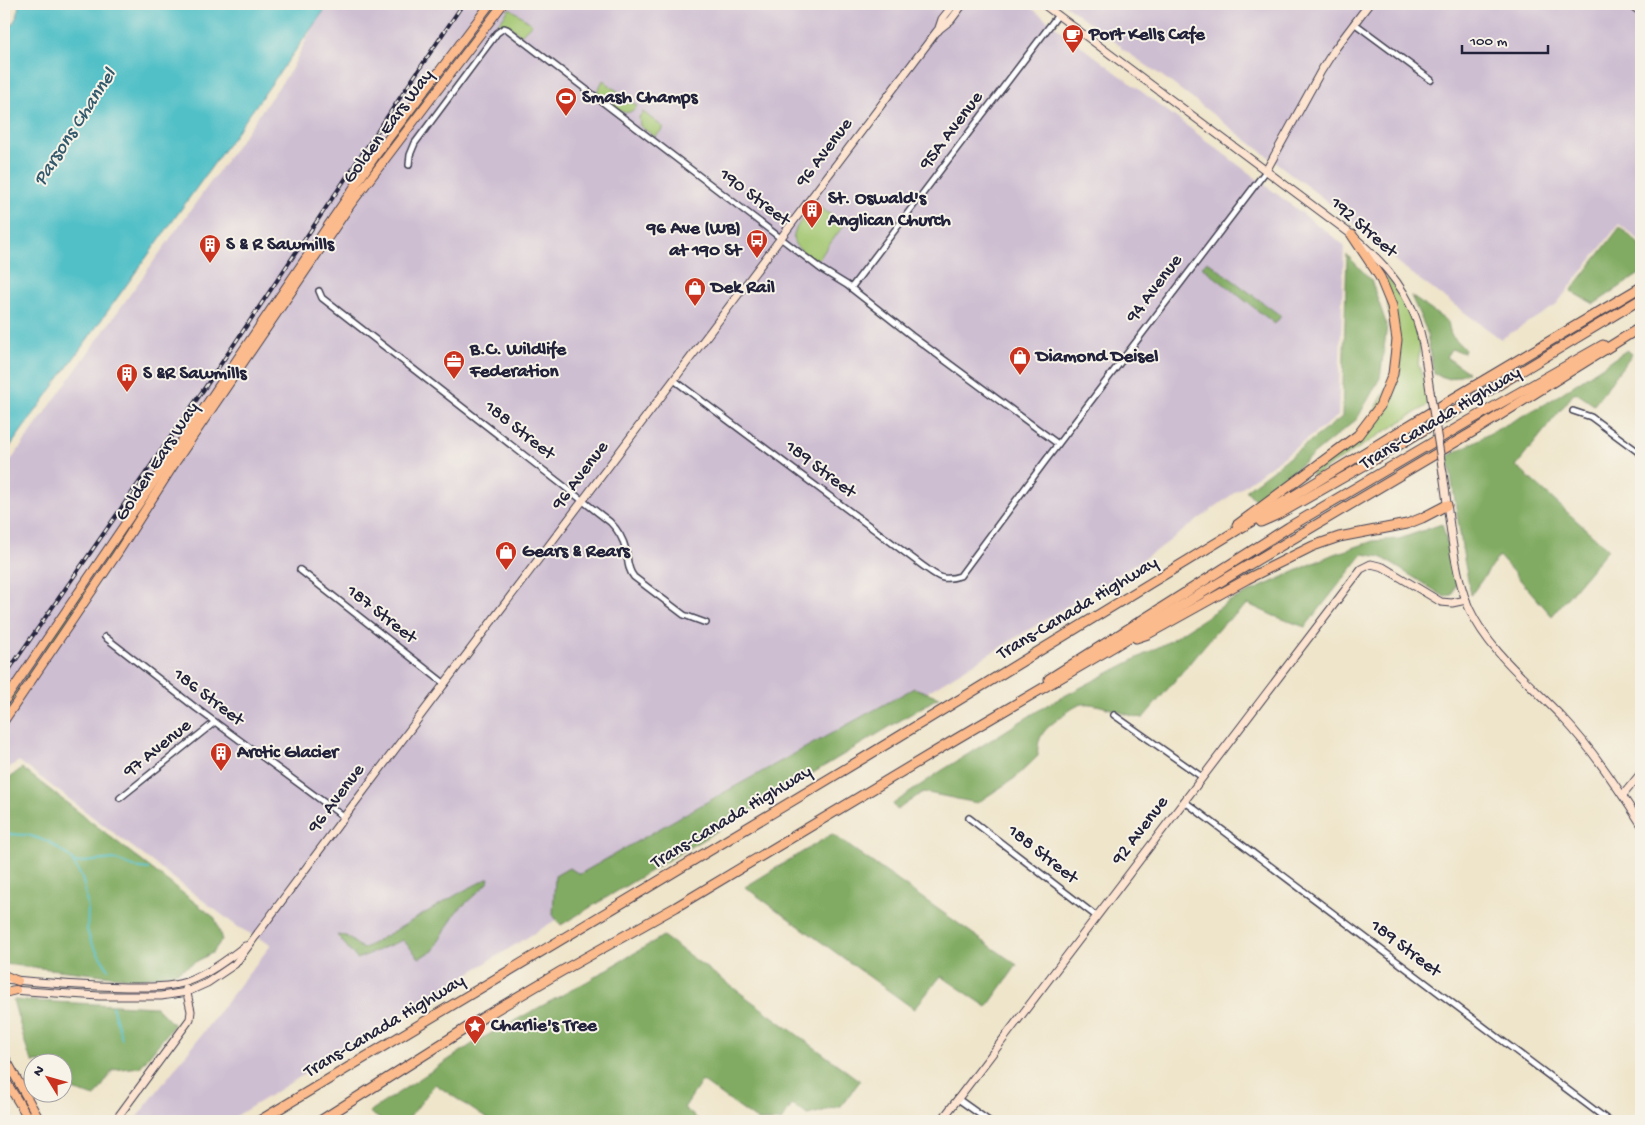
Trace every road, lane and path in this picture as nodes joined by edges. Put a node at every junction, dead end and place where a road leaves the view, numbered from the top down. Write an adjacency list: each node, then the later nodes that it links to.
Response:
1 (490, 4): 37 (main road, Golden Ears Way)
2 (503, 4): 39 (main road, Golden Ears Way)
3 (954, 4): 11 (main road, 96 Avenue)
4 (964, 4): 11 (main road, 96 Avenue)
5 (1043, 4): 9 (main road, 192 Street)
6 (1369, 4): 10 (main road, 94 Avenue)
7 (1630, 4): 8 (main road)
8 (1641, 12)
9 (1058, 15): 14 (main road, 192 Street); 18 (street, 95A Avenue)
10 (1354, 23): 12 (street); 14 (main road, 94 Avenue)
11 (938, 31): 16 (main road, 96 Avenue)
12 (1431, 80)
13 (409, 165): 16 (street, 190 Street)
14 (1266, 171): 15 (main road, 192 Street); 24 (street, 94 Avenue)
15 (1352, 235): 27 (main road, 192 Street, bridge); 29 (highway)
16 (781, 238): 18 (street, 190 Street); 22 (main road, 96 Avenue)
17 (1641, 287): 28 (highway, Trans-Canada Highway)
18 (851, 288): 24 (street, 190 Street)
19 (320, 291): 26 (street, 188 Street)
20 (1641, 299): 28 (highway, Trans-Canada Highway)
21 (1641, 326): 35 (highway, Trans-Canada Highway); 41 (highway, Trans-Canada Highway)
22 (674, 380): 26 (main road, 96 Avenue); 31 (street, 189 Street)
23 (1574, 410): 25 (street)
24 (1058, 444): 31 (street, 94 Avenue)
25 (1641, 454)
26 (583, 500): 33 (street, 188 Street); 36 (main road, 96 Avenue)
27 (1447, 505): 32 (main road, 192 Street); 35 (highway)
28 (1220, 542): 29 (highway, Trans-Canada Highway)
29 (1193, 558): 65 (highway, Trans-Canada Highway)
30 (300, 570): 36 (street, 187 Street)
31 (950, 580)
32 (1466, 600): 43 (main road, 92 Avenue); 44 (main road, 192 Street)
33 (706, 623)
34 (105, 637): 40 (street, 186 Street)
35 (1113, 648): 41 (highway, Trans-Canada Highway)
36 (445, 684): 47 (main road, 96 Avenue)
37 (4, 702)
38 (1114, 715): 43 (street)
39 (4, 722)
40 (215, 722): 45 (street, 97 Avenue); 47 (street, 186 Street)
41 (956, 739): 66 (highway, Trans-Canada Highway)
42 (1641, 773): 44 (main road)
43 (1202, 777): 46 (main road, 92 Avenue)
44 (1623, 795): 49 (main road, 192 Street)
45 (120, 798)
46 (1184, 801): 50 (main road, 92 Avenue); 69 (street, 189 Street)
47 (344, 817): 51 (main road, 96 Avenue)
48 (969, 818): 50 (street, 188 Street)
49 (1641, 824)
50 (1096, 916): 61 (main road, 92 Avenue)
51 (251, 942): 55 (main road, 96 Avenue); 58 (main road, 96 Avenue)
52 (4, 975): 54 (main road)
53 (4, 980): 54 (main road, 96 Avenue)
54 (18, 981): 55 (main road, 96 Avenue)
55 (184, 982): 58 (main road)
56 (16, 990): 57 (main road); 58 (main road, 96 Avenue)
57 (4, 991)
58 (187, 992): 64 (main road)
59 (4, 1056): 63 (main road)
60 (4, 1078): 62 (main road)
61 (958, 1099): 67 (main road, 92 Avenue); 68 (street)
62 (30, 1121)
63 (40, 1121)
64 (115, 1121)
65 (259, 1121)
66 (320, 1121)
67 (941, 1121)
68 (989, 1121)
69 (1609, 1121)

